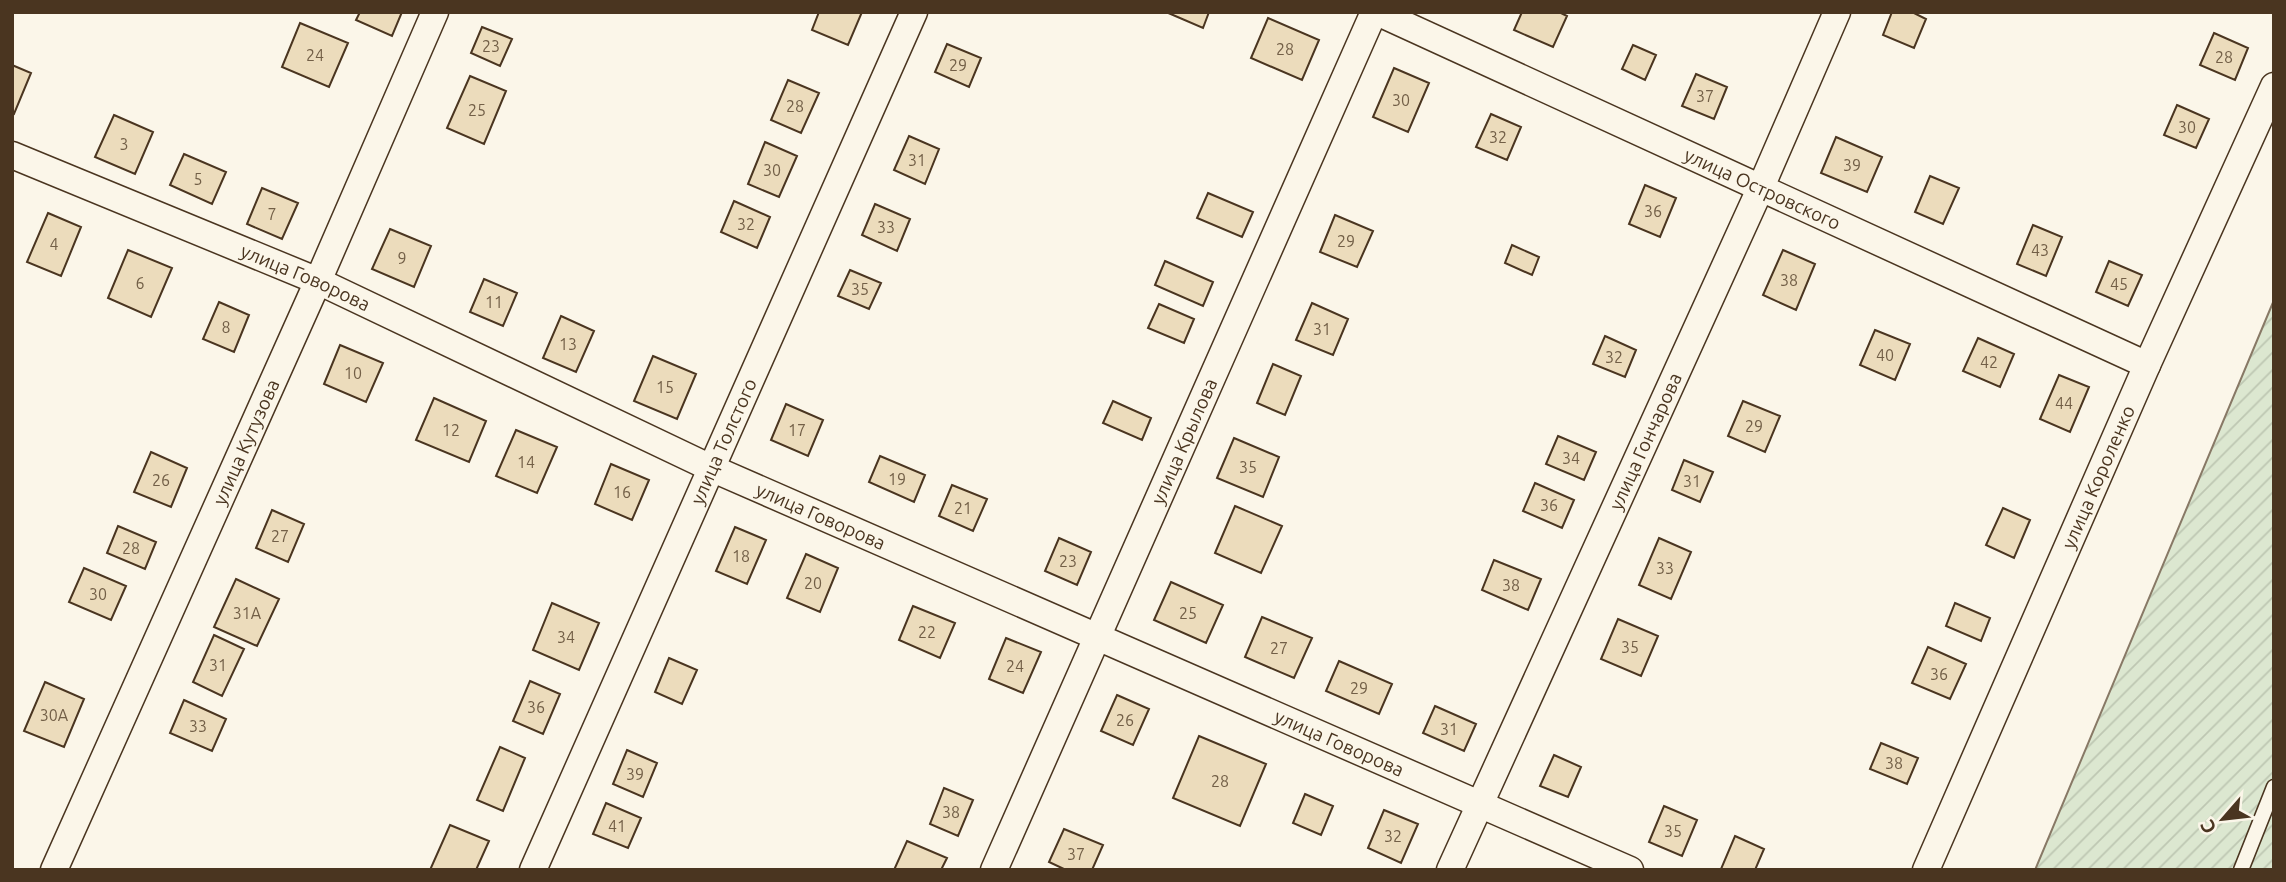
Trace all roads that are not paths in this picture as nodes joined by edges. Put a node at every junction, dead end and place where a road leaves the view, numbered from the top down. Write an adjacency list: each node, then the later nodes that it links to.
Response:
1 (435, 12): 8 (street, улица Кутузова)
2 (914, 12): 10 (street, улица Толстого)
3 (1375, 12): 7 (street, улица Островского); 11 (street, улица Крылова)
4 (1837, 12): 7 (street, улица Гончарова)
5 (2274, 86): 9 (street, улица Короленко)
6 (12, 155): 8 (street, улица Говорова)
7 (1761, 187): 9 (street, улица Островского); 13 (street, улица Гончарова)
8 (318, 281): 10 (street, улица Говорова); 14 (street, улица Кутузова)
9 (2147, 365): 19 (street, улица Короленко)
10 (711, 468): 11 (street, улица Говорова); 15 (street, улица Толстого)
11 (1096, 637): 13 (street, улица Говорова); 16 (street, улица Крылова)
12 (2274, 787): 20 (lane)
13 (1479, 802): 17 (street, улица Гончарова); 18 (street, улица Говорова)
14 (54, 870)
15 (533, 870)
16 (994, 870)
17 (1450, 870)
18 (1630, 870)
19 (1926, 870)
20 (2241, 870)

